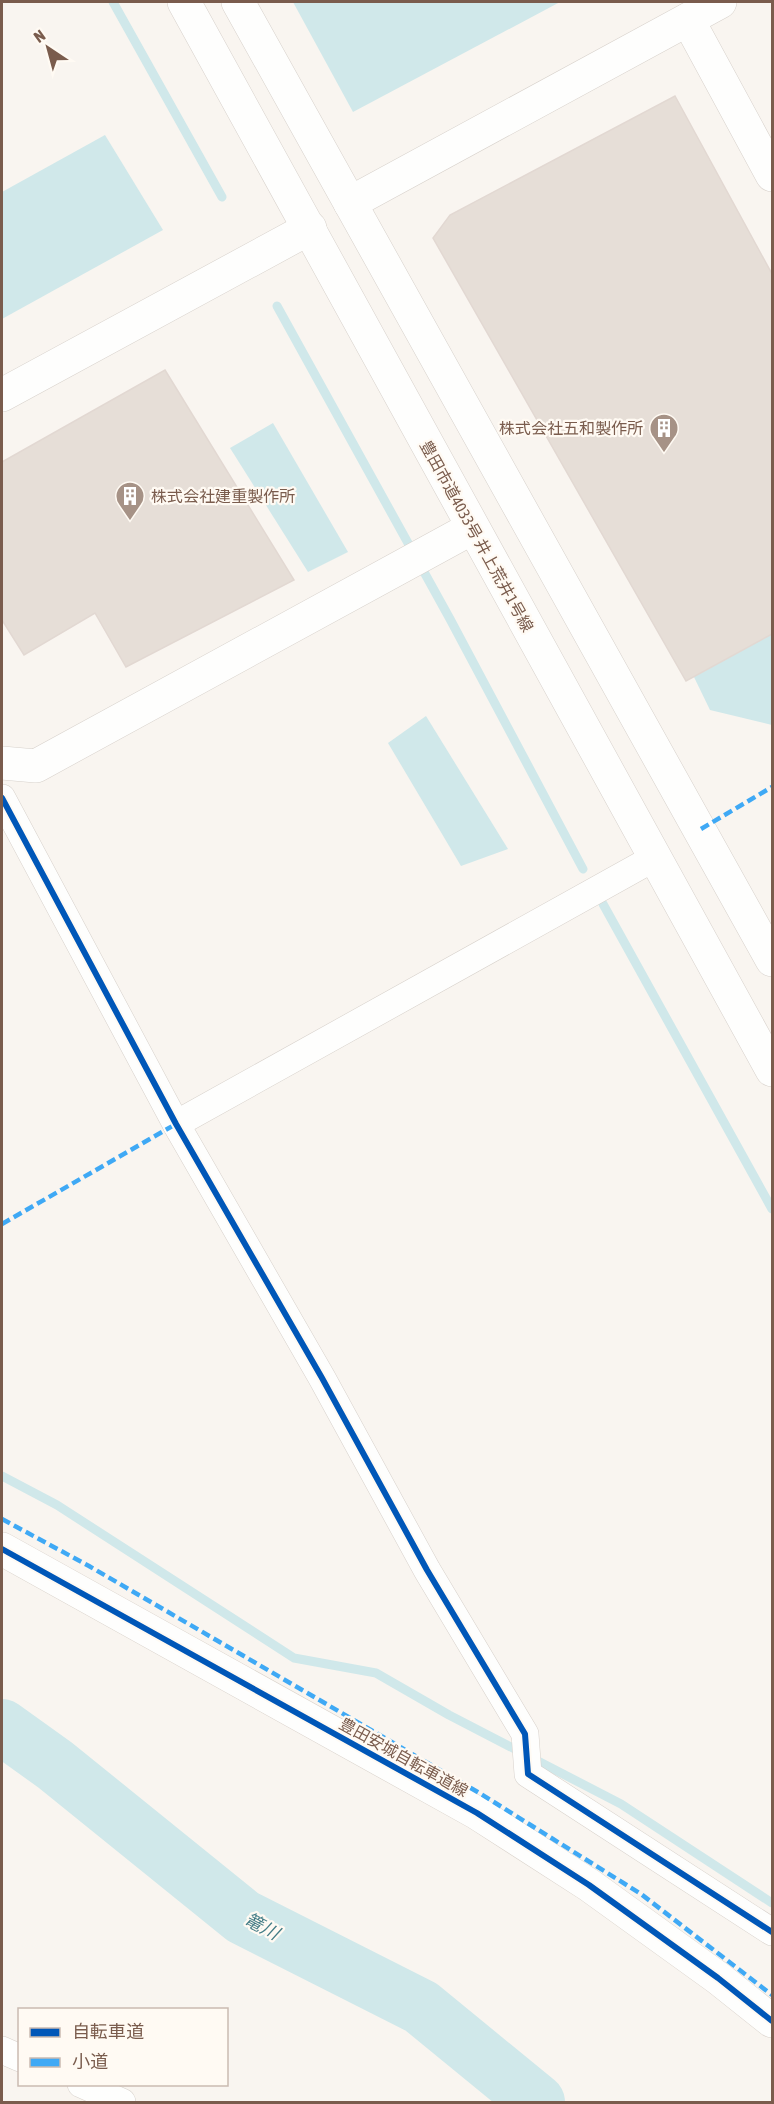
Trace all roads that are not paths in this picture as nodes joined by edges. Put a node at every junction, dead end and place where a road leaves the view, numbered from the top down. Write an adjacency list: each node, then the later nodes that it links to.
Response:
1 (184, 2): 7 (street, 豊田市道4033号 井上荒井1号線)
2 (238, 2): 6 (street)
3 (720, 2): 4 (street)
4 (688, 20): 5 (street); 6 (street)
5 (772, 175)
6 (350, 203): 13 (street)
7 (310, 228): 8 (street); 9 (street, 豊田市道4033号 井上荒井1号線)
8 (2, 395)
9 (472, 528): 10 (street); 12 (street, 豊田市道4033号 井上荒井1号線)
10 (2, 763)
11 (2, 798): 15 (street)
12 (654, 858): 14 (street, 豊田市道4033号 井上荒井1号線); 15 (street)
13 (772, 960)
14 (772, 1070)
15 (176, 1124): 17 (street)
16 (2, 1550): 18 (street, 豊田安城自転車道線)
17 (772, 1932)
18 (772, 2021)
19 (2, 2050): 20 (street)
20 (18, 2057)
21 (83, 2086): 22 (street)
22 (122, 2103)

